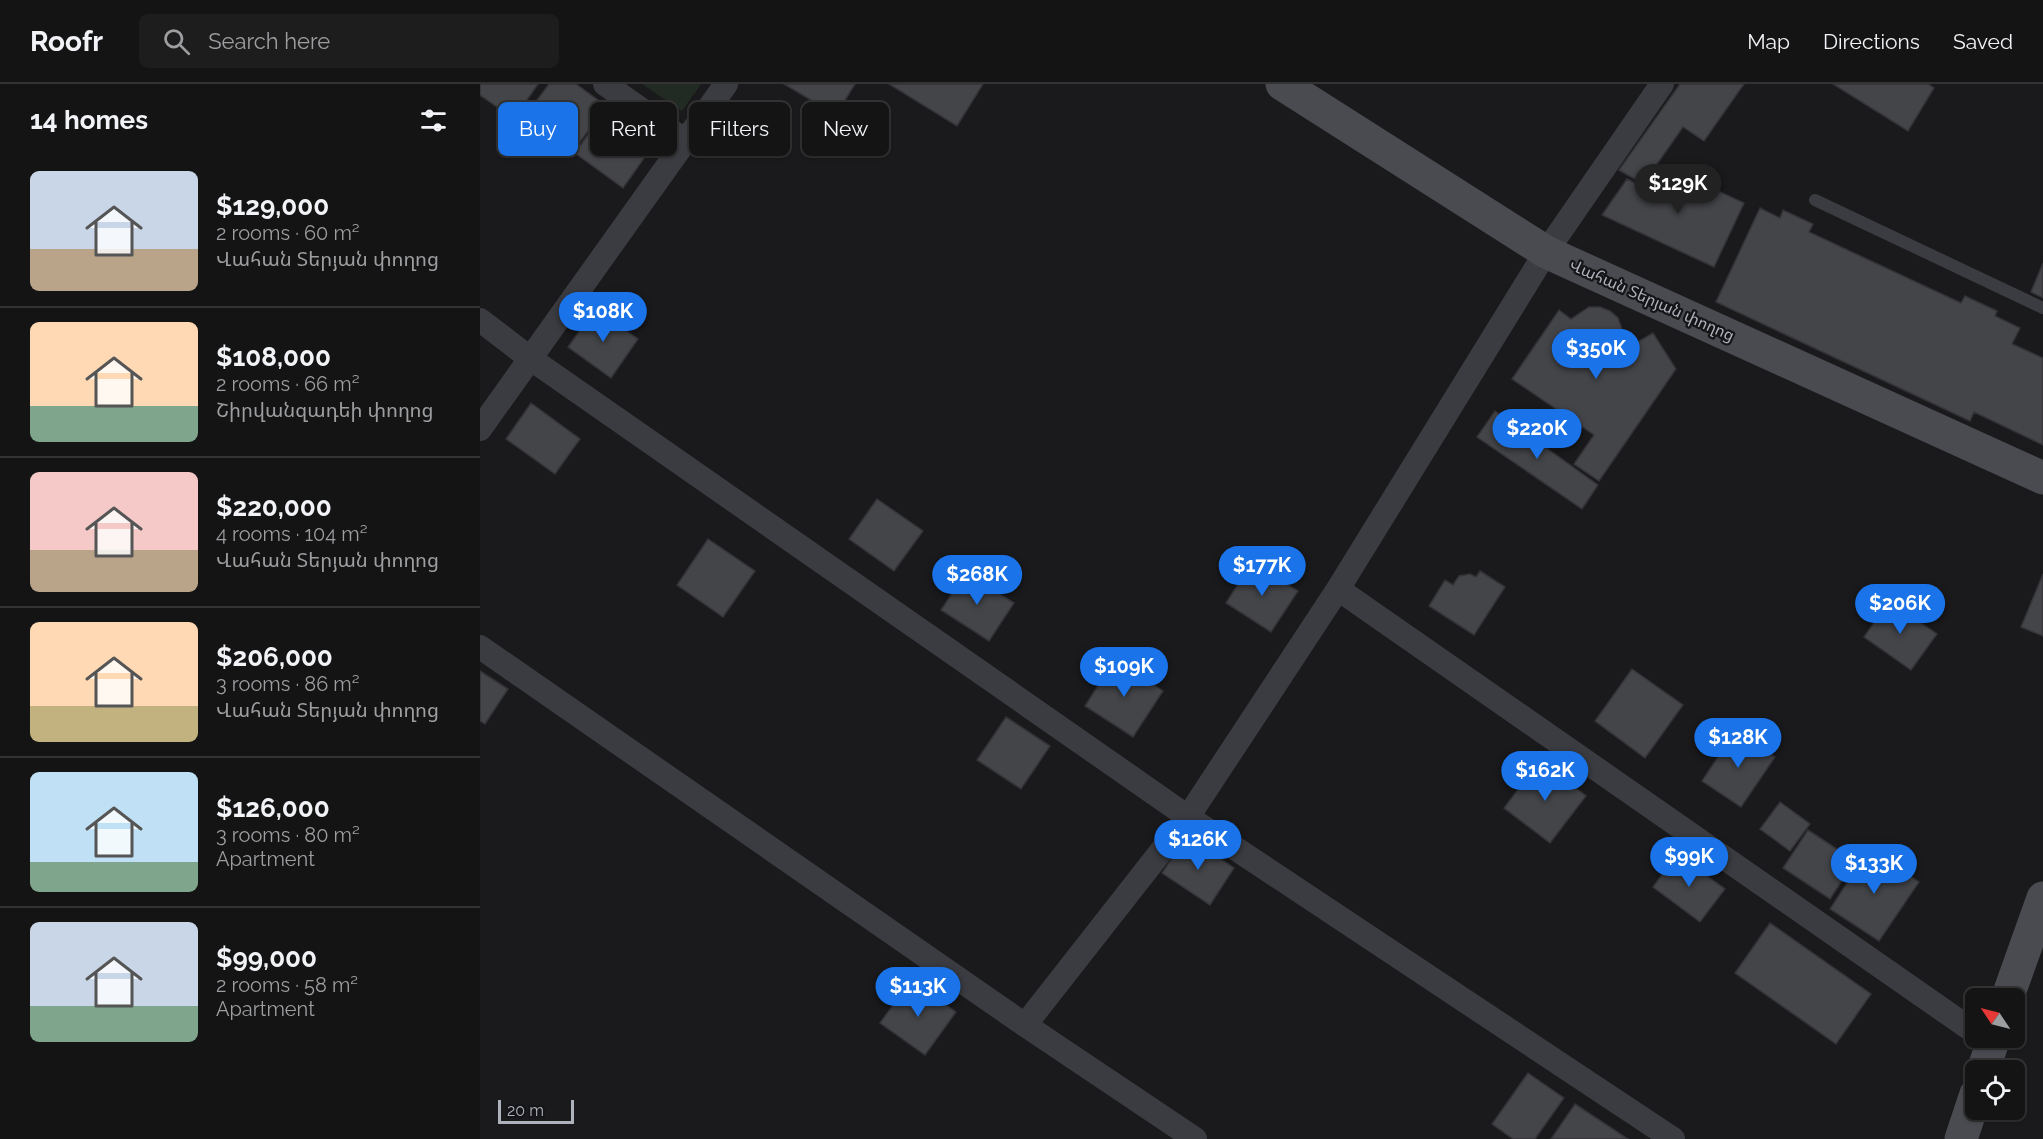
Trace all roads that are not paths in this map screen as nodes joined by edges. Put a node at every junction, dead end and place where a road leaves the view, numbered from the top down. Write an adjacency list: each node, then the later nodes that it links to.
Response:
1 (605, 84): 5 (street)
2 (726, 84): 5 (street)
3 (1282, 84): 7 (street, Վահան Տերյան փողոց)
4 (1662, 84): 7 (street)
5 (687, 141): 10 (street)
6 (1815, 200): 8 (lane)
7 (1546, 252): 12 (street, Վահան Տերյան փողոց); 13 (street)
8 (2043, 308)
9 (480, 320): 10 (street)
10 (531, 359): 11 (street); 15 (street)
11 (480, 429)
12 (2043, 478)
13 (1338, 589): 15 (street); 19 (street)
14 (480, 647): 18 (street)
15 (1188, 818): 18 (street); 22 (street)
16 (2042, 905): 17 (street)
17 (2011, 988)
18 (1025, 1025): 21 (street)
19 (1965, 1031)
20 (1967, 1120): 23 (street)
21 (1195, 1139)
22 (1673, 1139)
23 (1961, 1139)

